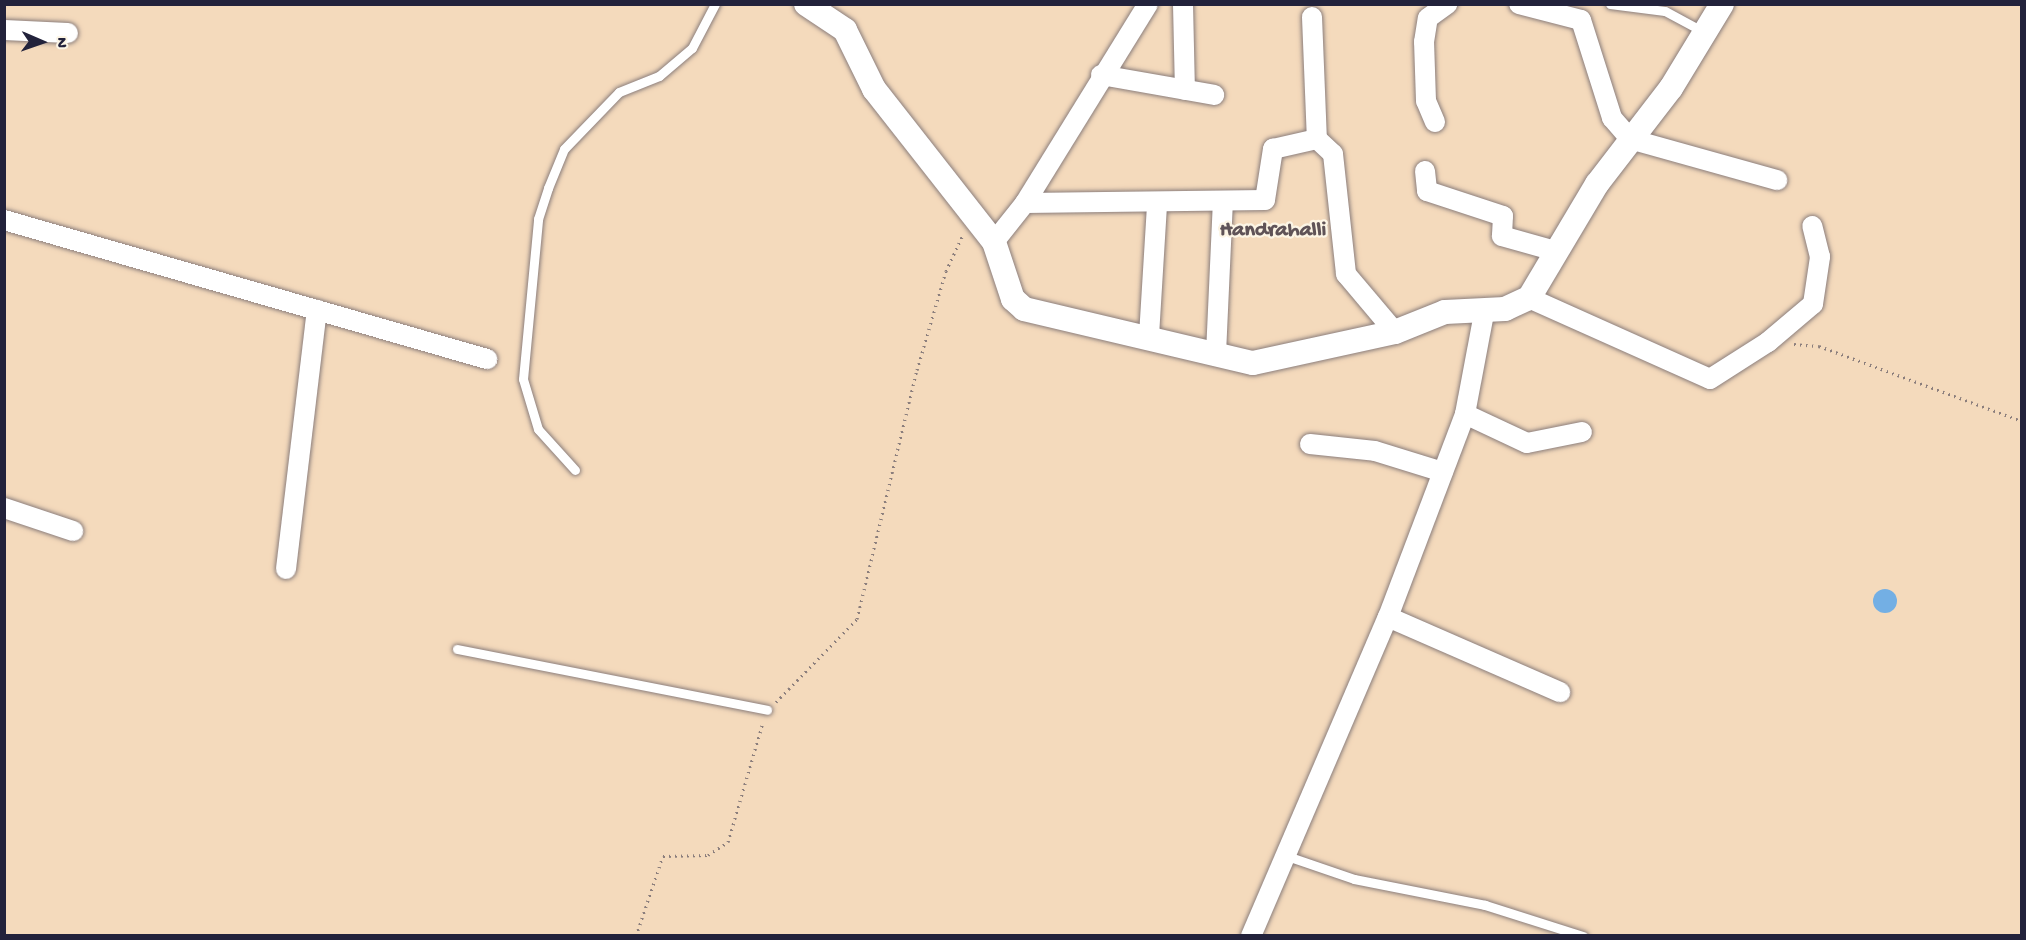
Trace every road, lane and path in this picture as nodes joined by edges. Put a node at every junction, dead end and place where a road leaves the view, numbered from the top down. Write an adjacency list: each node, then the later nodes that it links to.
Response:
1 (715, 4): 41 (lane)
2 (806, 4): 24 (street)
3 (1148, 4): 13 (street)
4 (1183, 4): 14 (street)
5 (1519, 4): 18 (street)
6 (1610, 4): 12 (lane)
7 (1722, 4): 12 (street)
8 (1441, 6): 16 (street)
9 (1312, 17): 17 (street)
10 (4, 30): 11 (street)
11 (68, 33)
12 (1705, 33): 18 (street)
13 (1101, 75): 14 (street); 22 (street)
14 (1185, 90): 15 (street)
15 (1214, 95)
16 (1435, 122)
17 (1317, 139): 21 (street); 32 (street)
18 (1630, 139): 20 (street); 28 (street)
19 (1425, 171): 28 (street)
20 (1777, 180)
21 (1222, 201): 23 (street); 35 (street)
22 (1025, 203): 23 (street); 27 (street)
23 (1157, 205): 33 (street)
24 (972, 218): 27 (street); 49 (path)
25 (4, 220): 30 (street)
26 (1812, 226): 34 (street)
27 (994, 242): 33 (street)
28 (1555, 251): 29 (street)
29 (1529, 298): 31 (street); 34 (street)
30 (317, 310): 36 (street); 45 (street)
31 (1484, 313): 32 (street); 37 (street)
32 (1395, 332): 35 (street)
33 (1149, 336): 35 (street)
34 (1768, 342): 38 (path)
35 (1216, 354)
36 (487, 359)
37 (1465, 414): 39 (street); 42 (street)
38 (2022, 421)
39 (1582, 432)
40 (1310, 444): 42 (street)
41 (575, 470)
42 (1443, 471): 46 (street)
43 (4, 508): 44 (street)
44 (74, 531)
45 (286, 569)
46 (1388, 617): 48 (street); 50 (street)
47 (457, 649): 49 (lane)
48 (1560, 692)
49 (767, 710): 51 (path)
50 (1287, 856): 52 (street); 53 (lane)
51 (636, 936)
52 (1251, 936)
53 (1583, 936)

